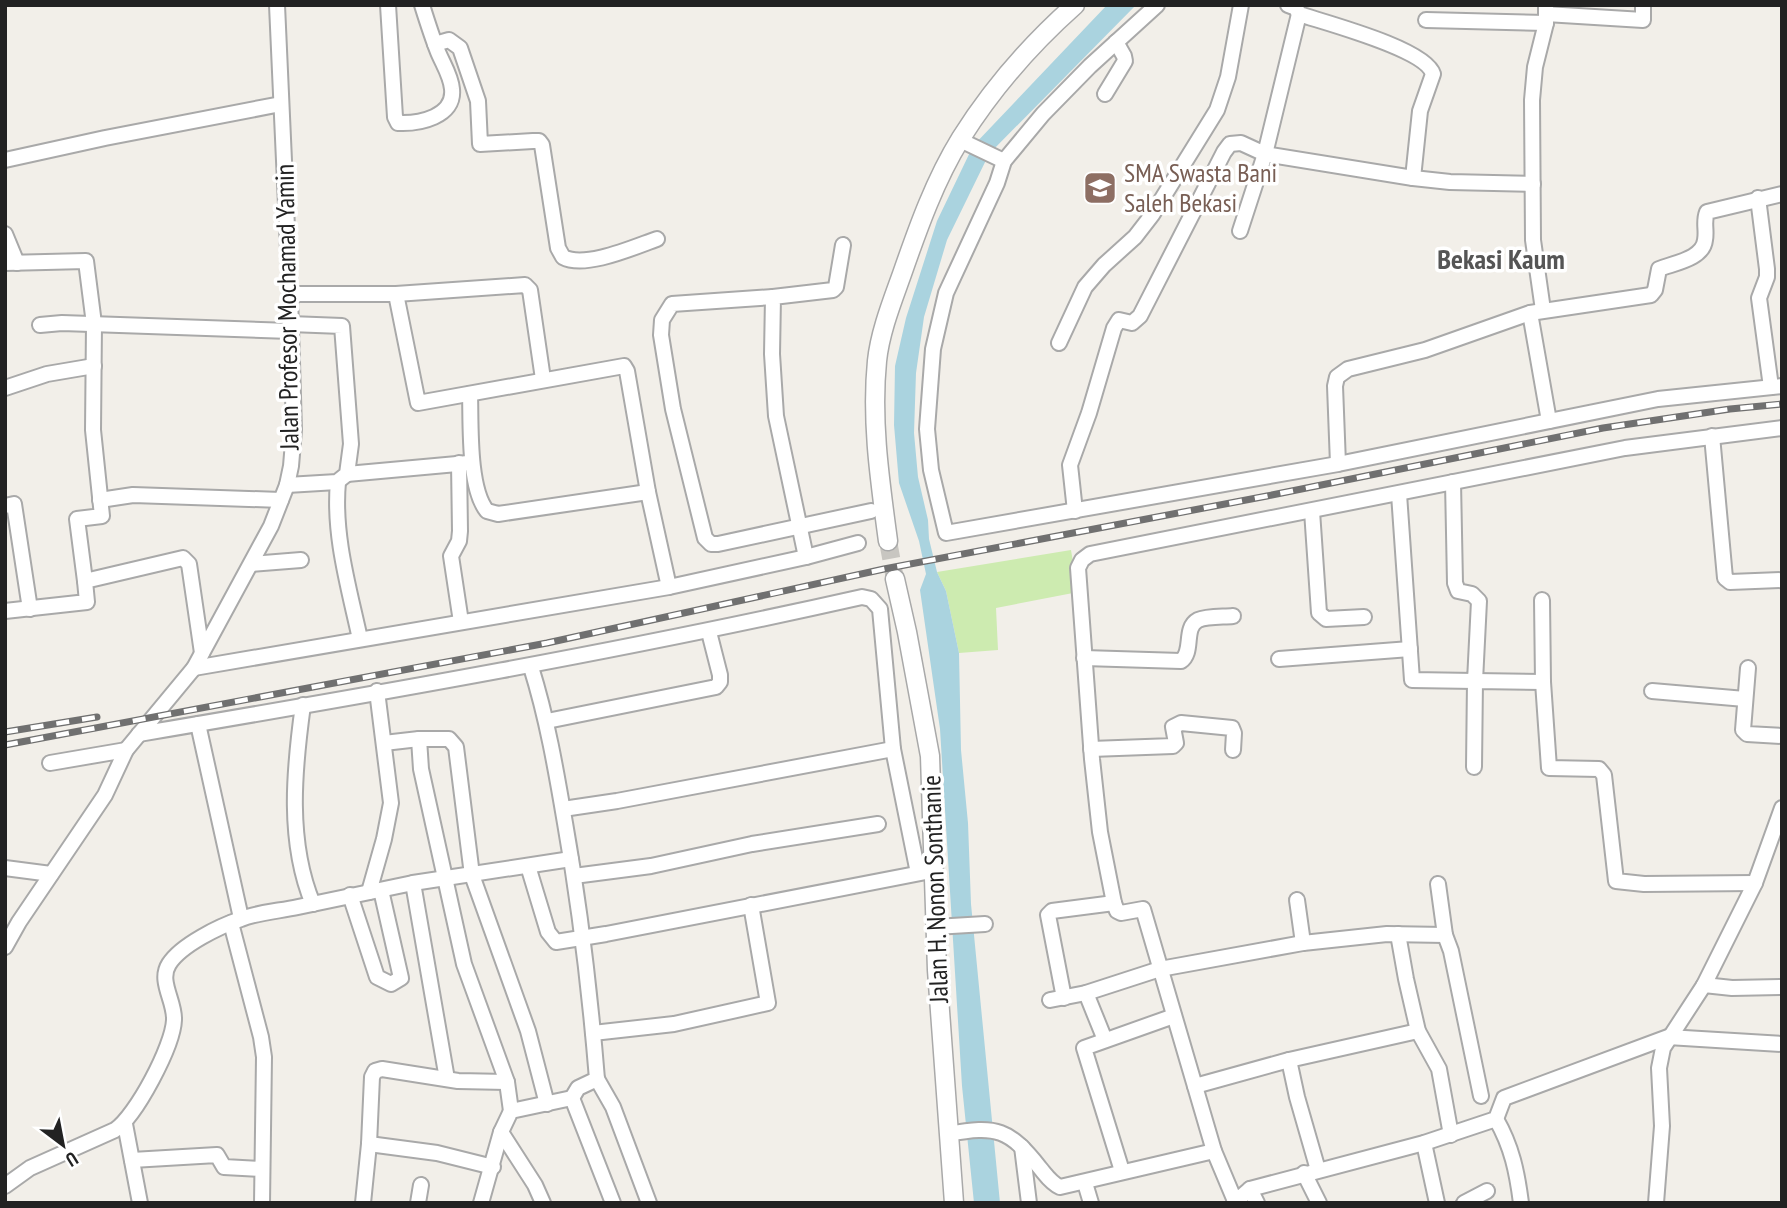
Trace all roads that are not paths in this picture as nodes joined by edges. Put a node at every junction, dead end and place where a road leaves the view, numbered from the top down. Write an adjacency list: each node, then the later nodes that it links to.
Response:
1 (276, 5): 14 (street, Jalan Profesor Mochamad Yamin)
2 (388, 5): 12 (street)
3 (422, 5): 12 (street)
4 (1075, 5): 15 (street)
5 (1157, 5): 11 (street)
6 (1241, 5): 35 (street)
7 (1643, 5): 9 (street)
8 (1294, 10): 16 (street); 19 (street)
9 (1546, 14): 10 (street); 20 (street)
10 (1426, 20)
11 (1116, 42): 13 (street); 18 (street)
12 (435, 44): 25 (street)
13 (1105, 94)
14 (281, 104): 17 (street); 28 (street, Jalan Profesor Mochamad Yamin)
15 (960, 140): 18 (street); 58 (street)
16 (1265, 154): 19 (street); 23 (street); 55 (street)
17 (5, 160)
18 (1004, 161): 55 (street)
19 (1413, 178): 20 (street)
20 (1533, 184): 31 (street)
21 (1782, 194): 22 (street)
22 (1758, 198): 31 (street); 38 (street)
23 (1240, 231)
24 (5, 234): 27 (street)
25 (657, 239)
26 (844, 245): 30 (street)
27 (11, 263): 32 (street)
28 (290, 293): 29 (street); 34 (street, Jalan Profesor Mochamad Yamin)
29 (396, 294): 37 (street); 40 (street)
30 (774, 297): 57 (street); 57 (street)
31 (1536, 312): 41 (street); 45 (street)
32 (94, 324): 33 (street); 34 (street); 36 (street)
33 (40, 325)
34 (290, 327): 46 (street); 48 (street, Jalan Profesor Mochamad Yamin)
35 (1059, 343)
36 (94, 366): 39 (street); 51 (street)
37 (542, 379): 40 (street); 49 (street)
38 (1776, 387): 41 (street)
39 (5, 388)
40 (470, 394): 44 (street)
41 (1549, 421): 45 (street)
42 (1782, 428): 43 (street)
43 (1712, 436): 47 (street); 64 (street)
44 (466, 463): 46 (street); 49 (street); 72 (street)
45 (1338, 464): 55 (street)
46 (342, 478): 48 (street); 74 (street)
47 (1453, 482): 50 (street); 82 (street)
48 (286, 485): 52 (street, Jalan Profesor Mochamad Yamin)
49 (649, 492): 66 (street)
50 (1399, 494): 56 (street); 75 (street)
51 (100, 499): 52 (street); 65 (street)
52 (281, 499): 62 (street, Jalan Profesor Mochamad Yamin)
53 (5, 506): 68 (street)
54 (871, 511): 57 (street)
55 (1075, 511)
56 (1312, 511): 71 (street); 77 (street)
57 (799, 526): 60 (street)
58 (888, 541)
59 (858, 543): 60 (street)
60 (806, 557): 66 (street)
61 (302, 560): 62 (street)
62 (251, 564): 76 (street, Jalan Profesor Mochamad Yamin)
63 (895, 579): 106 (street, Jalan H. Nonon Sonthanie)
64 (1782, 580)
65 (85, 582): 68 (street); 76 (street)
66 (669, 587): 72 (street)
67 (1542, 600): 83 (street)
68 (30, 609): 69 (street)
69 (5, 611)
70 (1233, 615): 77 (street)
71 (1364, 617)
72 (461, 622): 74 (street)
73 (709, 632): 79 (street); 88 (street); 94 (street)
74 (360, 639): 81 (street)
75 (1410, 649): 78 (street); 82 (street)
76 (202, 653): 81 (street, Jalan Profesor Mochamad Yamin)
77 (1084, 659): 95 (street)
78 (1279, 659)
79 (531, 667): 84 (street); 88 (street)
80 (1748, 667): 86 (street)
81 (194, 668): 90 (street, Jalan Profesor Mochamad Yamin)
82 (1475, 681): 83 (street); 99 (street)
83 (1544, 682): 112 (street)
84 (377, 691): 87 (street); 93 (street)
85 (1652, 691): 86 (street)
86 (1745, 699): 91 (street)
87 (303, 705): 89 (street); 118 (street)
88 (547, 721): 101 (street)
89 (198, 724): 90 (street); 120 (street)
90 (139, 734): 96 (street, Jalan Profesor Mochamad Yamin)
91 (1782, 736)
92 (419, 739): 93 (street); 108 (street); 110 (street)
93 (384, 743): 114 (street)
94 (893, 749): 101 (street); 106 (street)
95 (1091, 749): 97 (street); 117 (street)
96 (127, 750): 98 (street); 107 (street, Jalan Profesor Mochamad Yamin)
97 (1233, 750)
98 (50, 763)
99 (1474, 767)
100 (1782, 808): 112 (street)
101 (563, 809): 103 (street)
102 (878, 824): 109 (street)
103 (571, 859): 104 (street); 109 (street)
104 (528, 866): 108 (street); 125 (street)
105 (5, 869): 107 (street)
106 (926, 872): 119 (street); 122 (street, Jalan H. Nonon Sonthanie)
107 (51, 874): 127 (street, Jalan Profesor Mochamad Yamin)
108 (472, 875): 110 (street); 145 (street)
109 (574, 876): 125 (street)
110 (446, 877): 111 (street); 141 (street)
111 (413, 883): 114 (street); 139 (street)
112 (1755, 883): 129 (street)
113 (1438, 884): 124 (street)
114 (375, 891): 115 (street); 115 (street)
115 (350, 895): 118 (street)
116 (1297, 900): 126 (street)
117 (1114, 903): 128 (street); 131 (street)
118 (313, 904): 120 (street)
119 (751, 905): 125 (street); 134 (street)
120 (236, 921): 148 (street); 158 (street)
121 (981, 924): 122 (street)
122 (943, 927): 150 (street, Jalan H. Nonon Sonthanie)
123 (1398, 934): 124 (street); 126 (street); 133 (street)
124 (1445, 935): 143 (street)
125 (582, 937): 134 (street)
126 (1303, 943): 128 (street)
127 (5, 947)
128 (1160, 970): 131 (street); 132 (street)
129 (1704, 985): 130 (street); 135 (street)
130 (1782, 987)
131 (1086, 993): 136 (street)
132 (1174, 1016): 136 (street); 142 (street)
133 (1418, 1031): 138 (street); 151 (street)
134 (593, 1034): 140 (street)
135 (1668, 1037): 137 (street); 147 (street); 183 (street)
136 (1105, 1040): 159 (street)
137 (1782, 1044)
138 (1289, 1060): 142 (street); 160 (street)
139 (447, 1079): 141 (street); 153 (street)
140 (597, 1079): 144 (street); 174 (street)
141 (507, 1082): 146 (street)
142 (1195, 1086): 155 (street)
143 (1481, 1096)
144 (572, 1098): 145 (street); 173 (street)
145 (547, 1104): 146 (street)
146 (511, 1111): 149 (street)
147 (1496, 1119): 151 (street); 182 (street)
148 (125, 1124): 156 (street); 163 (street)
149 (501, 1132): 157 (street); 172 (street)
150 (956, 1132): 154 (street); 175 (street, Jalan H. Nonon Sonthanie)
151 (1451, 1135): 152 (street)
152 (1424, 1143): 160 (street); 180 (street)
153 (369, 1144): 157 (street); 169 (street)
154 (1022, 1146): 161 (street); 176 (street)
155 (1214, 1151): 159 (street); 166 (street)
156 (132, 1160): 158 (street); 167 (street)
157 (493, 1167): 171 (street)
158 (262, 1169): 168 (street)
159 (1122, 1171): 161 (street)
160 (1311, 1171): 164 (street); 179 (street)
161 (1085, 1183): 177 (street)
162 (421, 1185): 170 (street)
163 (5, 1186)
164 (1250, 1189): 166 (street); 178 (street)
165 (1487, 1191): 181 (street)
166 (1234, 1202)
167 (140, 1203)
168 (262, 1203)
169 (363, 1203)
170 (418, 1203)
171 (481, 1203)
172 (543, 1203)
173 (613, 1203)
174 (649, 1203)
175 (954, 1203)
176 (1029, 1203)
177 (1091, 1203)
178 (1256, 1203)
179 (1319, 1203)
180 (1437, 1203)
181 (1464, 1203)
182 (1521, 1203)
183 (1656, 1203)

